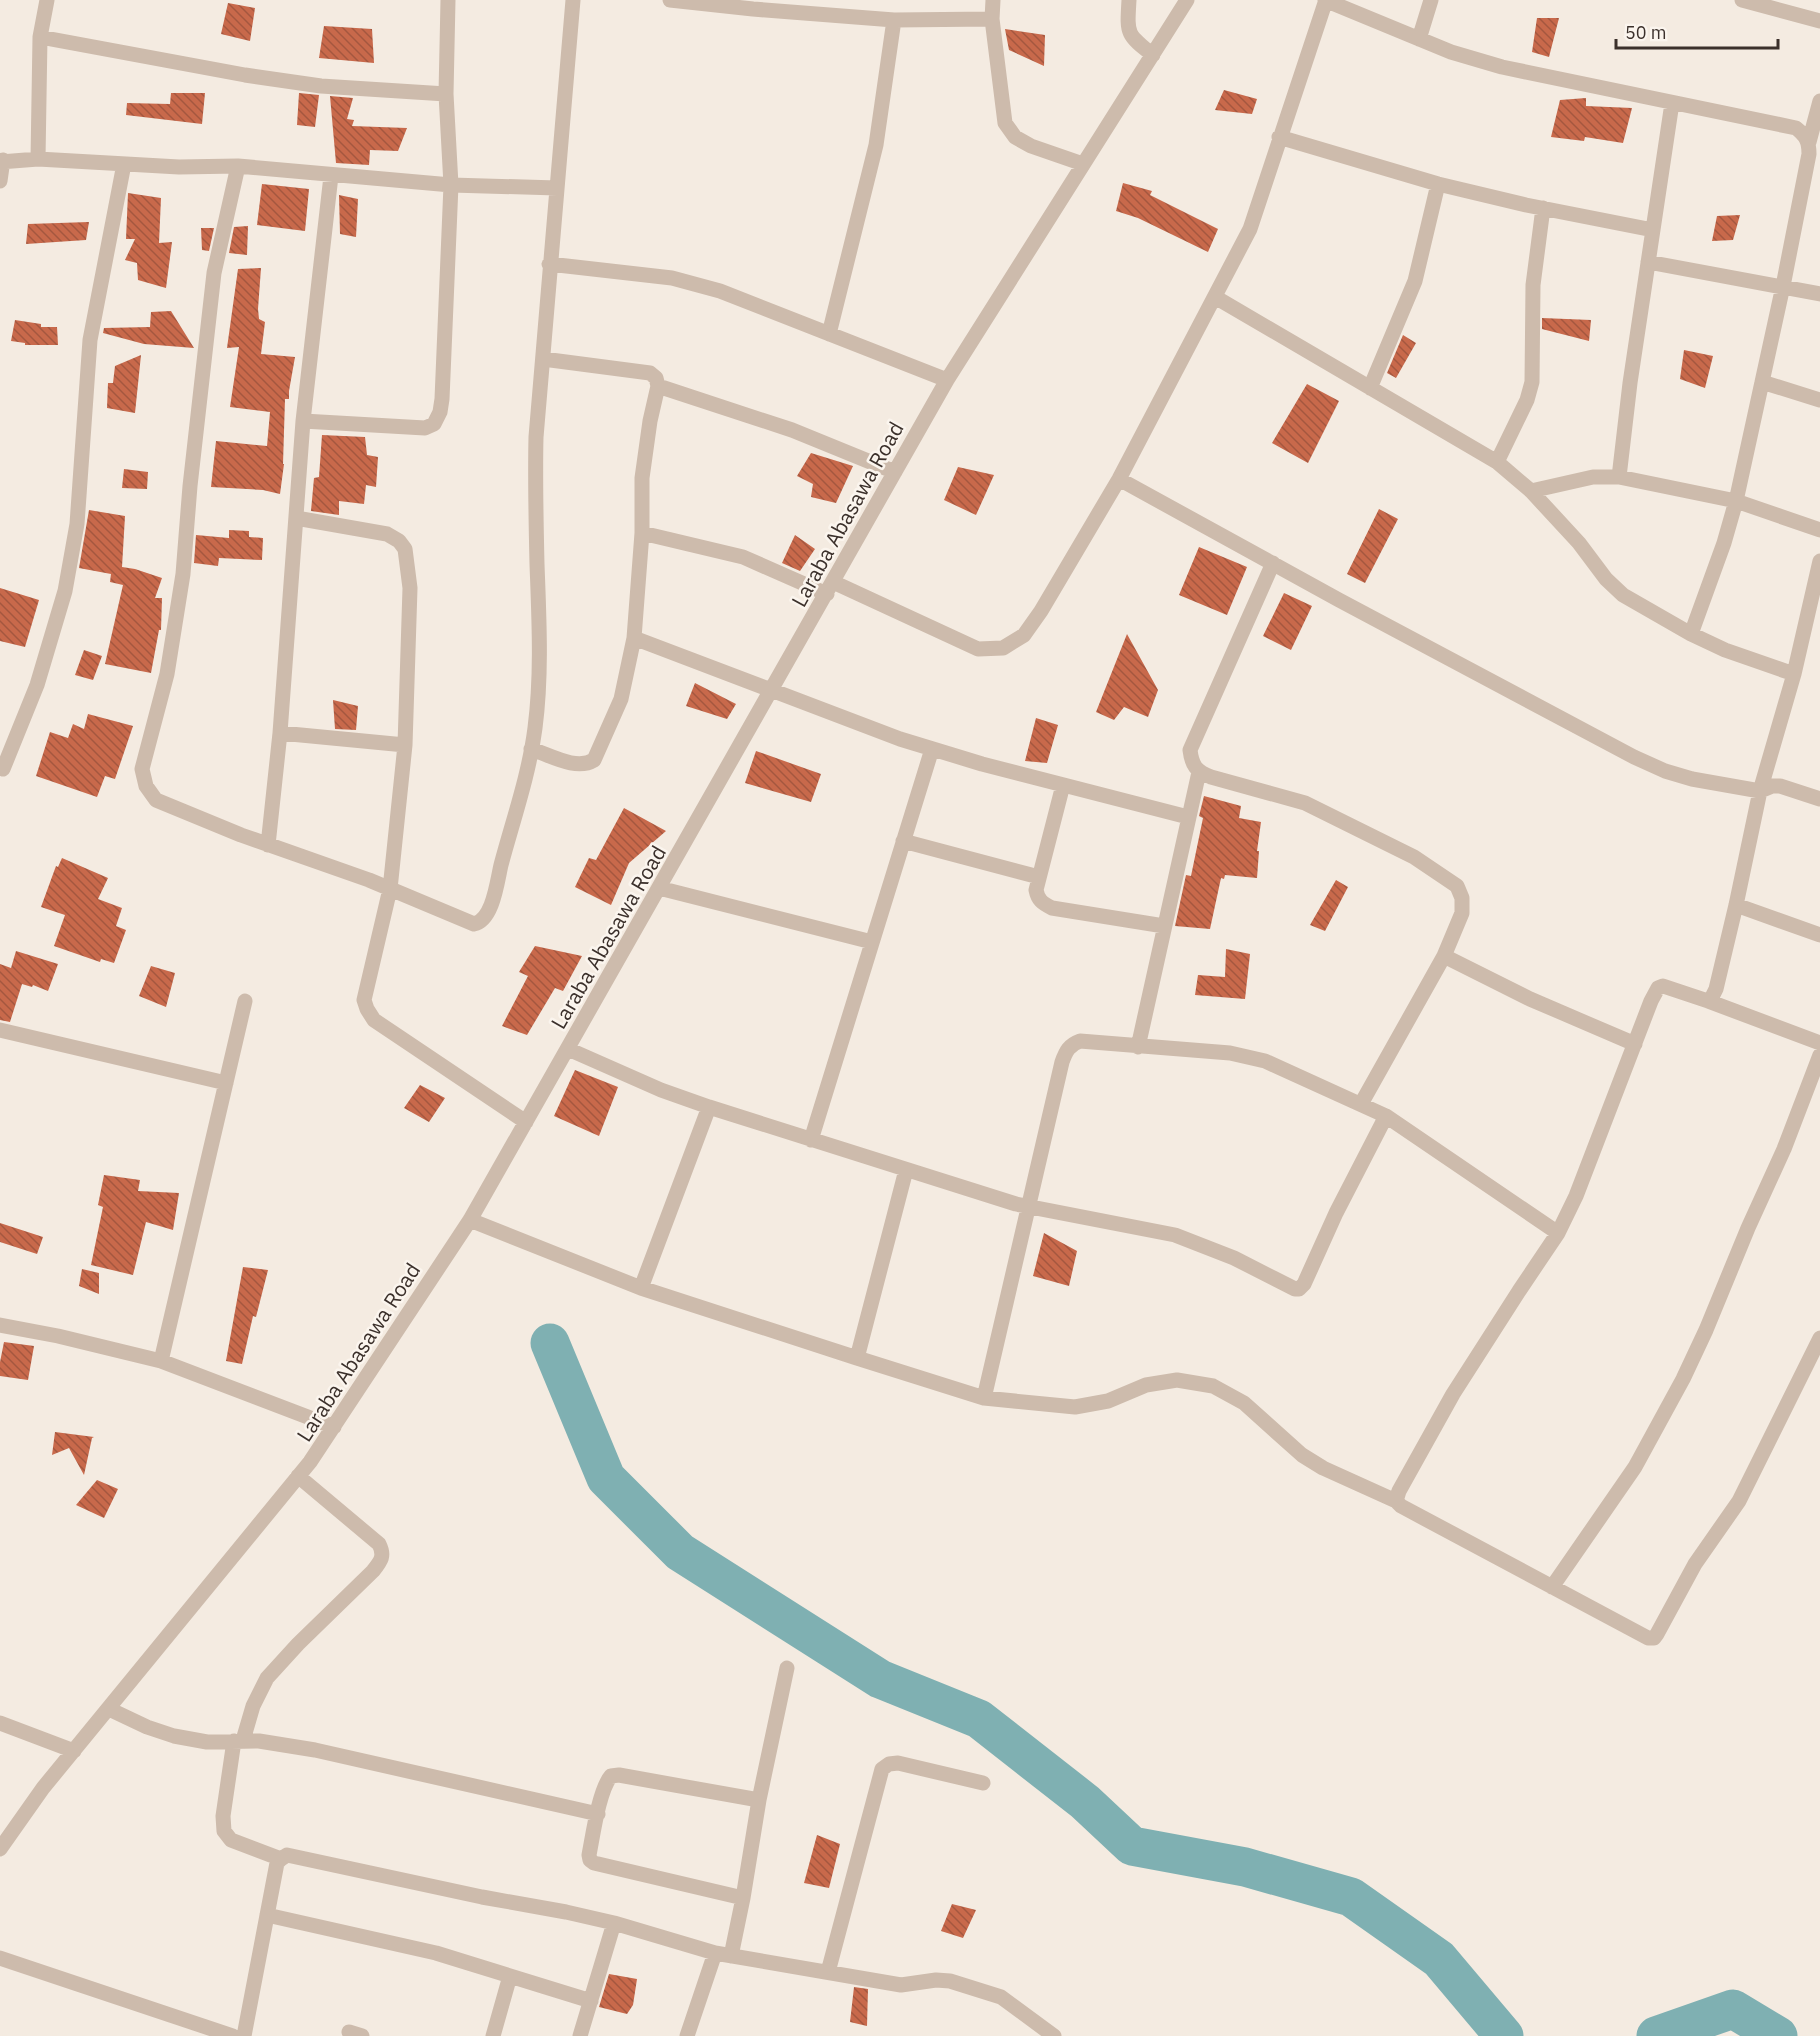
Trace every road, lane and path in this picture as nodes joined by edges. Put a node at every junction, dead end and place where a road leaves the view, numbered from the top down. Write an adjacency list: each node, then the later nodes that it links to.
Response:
1 (47, 0): 15 (street)
2 (448, 0): 18 (street)
3 (573, 0): 32 (street)
4 (670, 0): 11 (street)
5 (993, 0): 12 (street)
6 (1129, 0): 17 (street)
7 (1187, 0): 17 (street, Laraba Abasawa Road)
8 (1325, 0): 16 (street); 21 (street)
9 (1431, 0): 16 (street)
10 (1742, 0): 14 (street)
11 (753, 5): 13 (street)
12 (992, 19): 13 (street); 26 (street)
13 (894, 20): 40 (street)
14 (1820, 21)
15 (40, 37): 18 (street); 23 (street)
16 (1419, 39): 20 (street)
17 (1153, 55): 26 (street, Laraba Abasawa Road)
18 (446, 94): 31 (street)
19 (1820, 101): 22 (street)
20 (1672, 103): 22 (street); 34 (street)
21 (1279, 137): 30 (street); 39 (street)
22 (1809, 142): 37 (street)
23 (38, 159): 24 (street); 25 (street)
24 (1, 161): 29 (street)
25 (124, 164): 27 (street); 68 (street)
26 (1083, 164): 42 (street, Laraba Abasawa Road)
27 (238, 166): 28 (street); 75 (street)
28 (331, 176): 31 (street); 47 (street)
29 (0, 181)
30 (1438, 184): 33 (street); 45 (street)
31 (451, 185): 32 (street); 47 (street)
32 (557, 188): 36 (street)
33 (1543, 208): 34 (street); 48 (street)
34 (1653, 230): 35 (street)
35 (1648, 262): 37 (street); 50 (street)
36 (549, 264): 40 (street); 41 (street)
37 (1783, 286): 38 (street); 43 (street)
38 (1820, 294)
39 (1215, 297): 45 (street); 51 (street)
40 (829, 334): 42 (street)
41 (543, 359): 44 (street); 66 (street)
42 (947, 380): 49 (street, Laraba Abasawa Road)
43 (1762, 382): 46 (street); 53 (street)
44 (658, 386): 49 (street); 56 (street)
45 (1370, 388): 48 (street)
46 (1820, 400)
47 (303, 421): 54 (street)
48 (1497, 462): 52 (street)
49 (895, 472): 59 (street, Laraba Abasawa Road)
50 (1619, 477): 52 (street); 53 (street)
51 (1119, 479): 58 (street); 59 (street)
52 (1531, 491): 60 (street)
53 (1736, 501): 55 (street); 60 (street)
54 (296, 518): 64 (street); 65 (street)
55 (1820, 530)
56 (642, 533): 59 (street); 61 (street)
57 (1820, 561): 62 (street)
58 (1273, 563): 69 (street); 71 (street)
59 (830, 588): 63 (street, Laraba Abasawa Road)
60 (1691, 634): 62 (street)
61 (634, 638): 63 (street); 66 (street)
62 (1794, 674): 71 (street)
63 (772, 690): 67 (street); 77 (street, Laraba Abasawa Road)
64 (280, 732): 65 (street); 75 (street)
65 (405, 745): 78 (street)
66 (531, 748): 78 (street)
67 (932, 749): 70 (street); 74 (street)
68 (3, 769)
69 (1199, 772): 73 (street); 83 (street)
70 (1063, 785): 73 (street); 76 (street)
71 (1760, 791): 72 (street); 79 (street)
72 (1820, 799)
73 (1188, 817): 80 (street)
74 (903, 841): 76 (street); 82 (street)
75 (268, 845): 78 (street)
76 (1039, 877): 80 (street)
77 (659, 888): 82 (street); 90 (street, Laraba Abasawa Road)
78 (390, 890): 96 (street)
79 (1736, 905): 81 (street); 84 (street)
80 (1164, 926): 89 (street)
81 (1820, 935)
82 (872, 942): 97 (street)
83 (1444, 956): 88 (street); 93 (street)
84 (1708, 1000): 87 (street); 88 (street)
85 (245, 1001): 92 (street)
86 (0, 1029): 92 (street)
87 (1820, 1042)
88 (1635, 1044): 101 (street)
89 (1138, 1047): 93 (street); 99 (street)
90 (568, 1049): 94 (street); 96 (street, Laraba Abasawa Road)
91 (1820, 1055): 111 (street)
92 (226, 1083): 106 (street)
93 (1360, 1104): 95 (street)
94 (709, 1107): 97 (street); 102 (street)
95 (1386, 1116): 99 (street); 101 (street)
96 (526, 1122): 100 (street, Laraba Abasawa Road)
97 (811, 1140): 98 (street)
98 (906, 1170): 99 (street); 105 (street)
99 (1029, 1206): 107 (street)
100 (470, 1220): 102 (street); 108 (street, Laraba Abasawa Road)
101 (1558, 1233): 110 (street)
102 (641, 1288): 105 (street)
103 (0, 1325): 106 (street)
104 (1820, 1338): 111 (street)
105 (856, 1358): 107 (street)
106 (161, 1361): 108 (street)
107 (984, 1398): 110 (street)
108 (334, 1427): 109 (street, Laraba Abasawa Road)
109 (298, 1476): 113 (street, Laraba Abasawa Road); 115 (street)
110 (1396, 1501): 111 (street)
111 (1552, 1587)
112 (788, 1668): 118 (street)
113 (109, 1709): 115 (street); 116 (street, Laraba Abasawa Road)
114 (0, 1723): 116 (street)
115 (238, 1740): 119 (street); 121 (street)
116 (74, 1751): 120 (street, Laraba Abasawa Road)
117 (983, 1783): 128 (street)
118 (759, 1800): 119 (street); 122 (street)
119 (598, 1814): 122 (street)
120 (0, 1849)
121 (281, 1859): 123 (street); 124 (street)
122 (743, 1898): 126 (street)
123 (267, 1915): 129 (street); 133 (street)
124 (614, 1923): 125 (street); 130 (street)
125 (715, 1953): 126 (street); 131 (street)
126 (731, 1956): 128 (street)
127 (0, 1958): 132 (street)
128 (828, 1972): 136 (street)
129 (510, 1976): 130 (street); 134 (street)
130 (591, 2001): 135 (street)
131 (692, 2035)
132 (233, 2036)
133 (244, 2036)
134 (493, 2036)
135 (580, 2036)
136 (1054, 2036)

